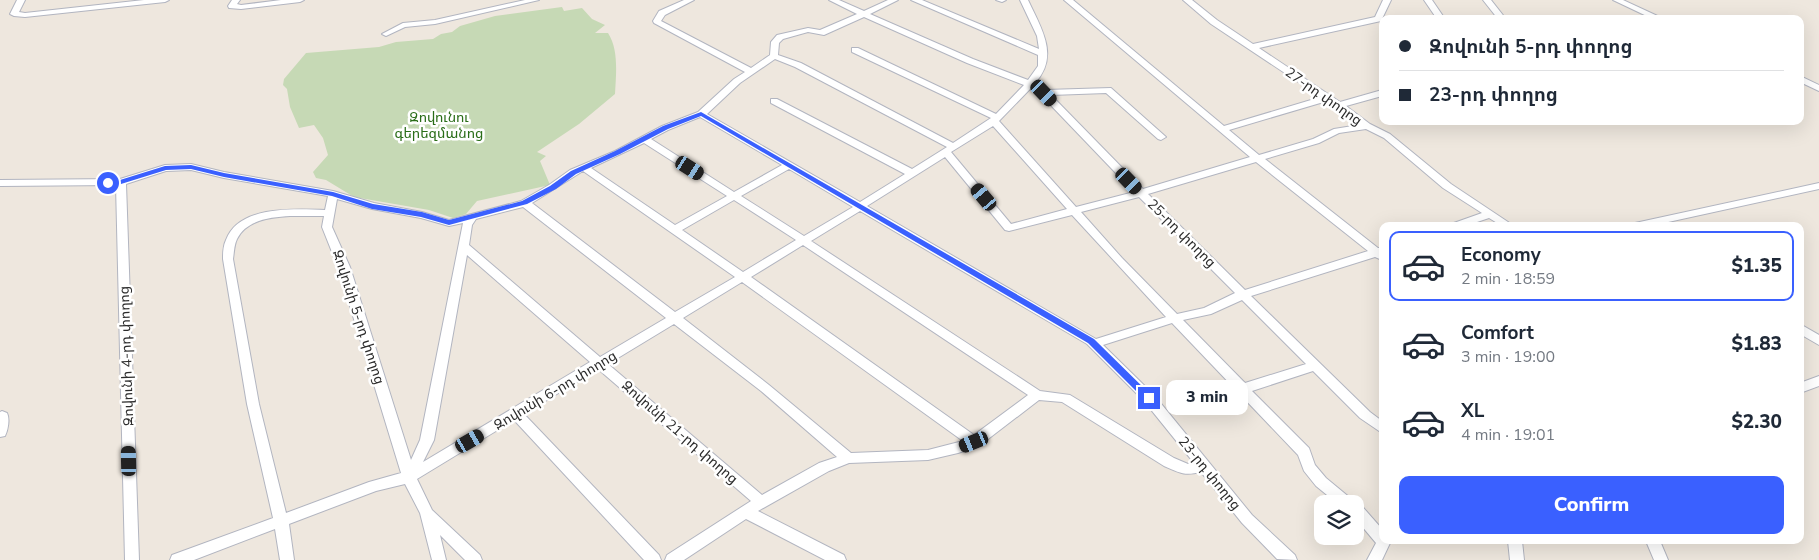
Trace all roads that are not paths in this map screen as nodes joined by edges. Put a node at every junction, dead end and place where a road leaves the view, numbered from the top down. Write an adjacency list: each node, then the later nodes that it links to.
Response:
1 (21, 0): 2 (street)
2 (164, 0)
3 (236, 0): 4 (street)
4 (300, 0)
5 (535, 0): 23 (street)
6 (690, 0): 28 (street)
7 (833, 0): 17 (street, 25-րդ փողոց)
8 (894, 0): 17 (street)
9 (915, 0): 26 (street)
10 (1024, 0): 26 (street)
11 (1068, 0): 40 (street)
12 (1187, 0): 24 (street, 27-րդ փողոց)
13 (1388, 0): 18 (street)
14 (1428, 0): 19 (street)
15 (1487, 0): 20 (street)
16 (1617, 0): 21 (street)
17 (864, 14): 27 (street); 30 (street, 25-րդ փողոց)
18 (1380, 15)
19 (1438, 15)
20 (1499, 15)
21 (1651, 15)
22 (1379, 17): 24 (street)
23 (386, 34)
24 (1253, 47): 34 (street, 27-րդ փողոց)
25 (855, 50): 38 (street)
26 (1043, 54): 30 (street, Զովունի 6-րդ փողոց)
27 (774, 56): 28 (street); 43 (street)
28 (750, 72): 37 (street)
29 (1804, 82): 31 (street)
30 (1030, 84): 32 (street, 25-րդ փողոց); 38 (street, Զովունի 6-րդ փողոց)
31 (1819, 88)
32 (1044, 93): 41 (street); 51 (street, 25-րդ փողոց)
33 (1379, 94): 36 (street)
34 (1327, 98): 36 (street, 27-րդ փողոց); 40 (street)
35 (774, 100): 47 (street)
36 (1339, 105): 39 (street, 27-րդ փողոց)
37 (701, 114): 42 (street); 45 (street, 23-րդ փողոց)
38 (996, 120): 43 (street, Զովունի 6-րդ փողոց); 56 (street)
39 (1367, 126): 44 (street); 58 (street, 27-րդ փողոց)
40 (1222, 129): 44 (street)
41 (1160, 137)
42 (644, 139): 46 (street); 53 (street)
43 (950, 149): 47 (street, Զովունի 6-րդ փողոց); 56 (street)
44 (1258, 159): 51 (street); 66 (street)
45 (789, 165): 53 (street); 55 (street, 23-րդ փողոց)
46 (584, 168): 54 (street); 63 (street)
47 (913, 174): 55 (street, Զովունի 6-րդ փողոց)
48 (121, 182): 49 (street); 52 (street); 99 (street, Զովունի 4-րդ փողոց)
49 (0, 183)
50 (1819, 186): 62 (street)
51 (1142, 193): 56 (street); 69 (street, 25-րդ փողոց)
52 (333, 194): 57 (street, Զովունի 5-րդ փողոց); 59 (street)
53 (735, 197): 63 (street); 64 (street)
54 (525, 203): 59 (street); 70 (street)
55 (860, 206): 64 (street, Զովունի 6-րդ փողոց); 74 (street, 23-րդ փողոց)
56 (1075, 212): 71 (street)
57 (328, 213): 88 (street, Զովունի 5-րդ փողոց); 94 (street)
58 (1491, 214): 60 (street); 61 (street, 27-րդ փողոց)
59 (471, 218): 65 (street)
60 (1466, 222)
61 (1503, 222)
62 (1665, 222)
63 (674, 230): 68 (street)
64 (803, 240): 68 (street, Զովունի 6-րդ փողոց); 80 (street)
65 (463, 246): 75 (street, Զովունի 21-րդ փողոց); 88 (street)
66 (1379, 251)
67 (1379, 254): 69 (street)
68 (743, 277): 70 (street, Զովունի 6-րդ փողոց); 85 (street)
69 (1244, 294): 71 (street); 76 (street, 25-րդ փողոց)
70 (675, 318): 75 (street, Զովունի 6-րդ փողոց); 86 (street)
71 (1175, 318): 74 (street); 79 (street)
72 (1804, 331): 73 (street)
73 (1819, 341)
74 (1094, 344): 87 (street, 23-րդ փողոց)
75 (601, 363): 81 (street, Զովունի 6-րդ փողոց); 90 (street, Զովունի 21-րդ փողոց)
76 (1316, 365): 79 (street); 83 (street, 25-րդ փողոց)
77 (1819, 381): 78 (street)
78 (1804, 387)
79 (1243, 389): 89 (street)
80 (1037, 395): 85 (street); 87 (street)
81 (516, 414): 88 (street, Զովունի 6-րդ փողոց); 104 (street)
82 (2, 416): 84 (street)
83 (1379, 426)
84 (0, 432)
85 (974, 442): 86 (street)
86 (848, 458): 90 (street)
87 (1205, 466): 107 (street, 23-րդ փողոց)
88 (409, 476): 92 (street, Զովունի 5-րդ փողոց); 94 (street, Զովունի 6-րդ փողոց)
89 (1338, 495)
90 (761, 502): 91 (street)
91 (746, 512): 105 (street); 106 (street)
92 (427, 513): 102 (street, Զովունի 5-րդ փողոց); 103 (street)
93 (1364, 518): 95 (street)
94 (281, 520): 100 (street, Զովունի 6-րդ փողոց); 101 (street)
95 (1379, 535)
96 (1382, 544): 108 (street)
97 (1515, 544): 109 (street)
98 (1654, 544): 110 (street)
99 (132, 560)
100 (177, 560)
101 (287, 560)
102 (440, 560)
103 (475, 560)
104 (654, 560)
105 (672, 560)
106 (839, 560)
107 (1290, 560)
108 (1374, 560)
109 (1517, 560)
110 (1661, 560)

